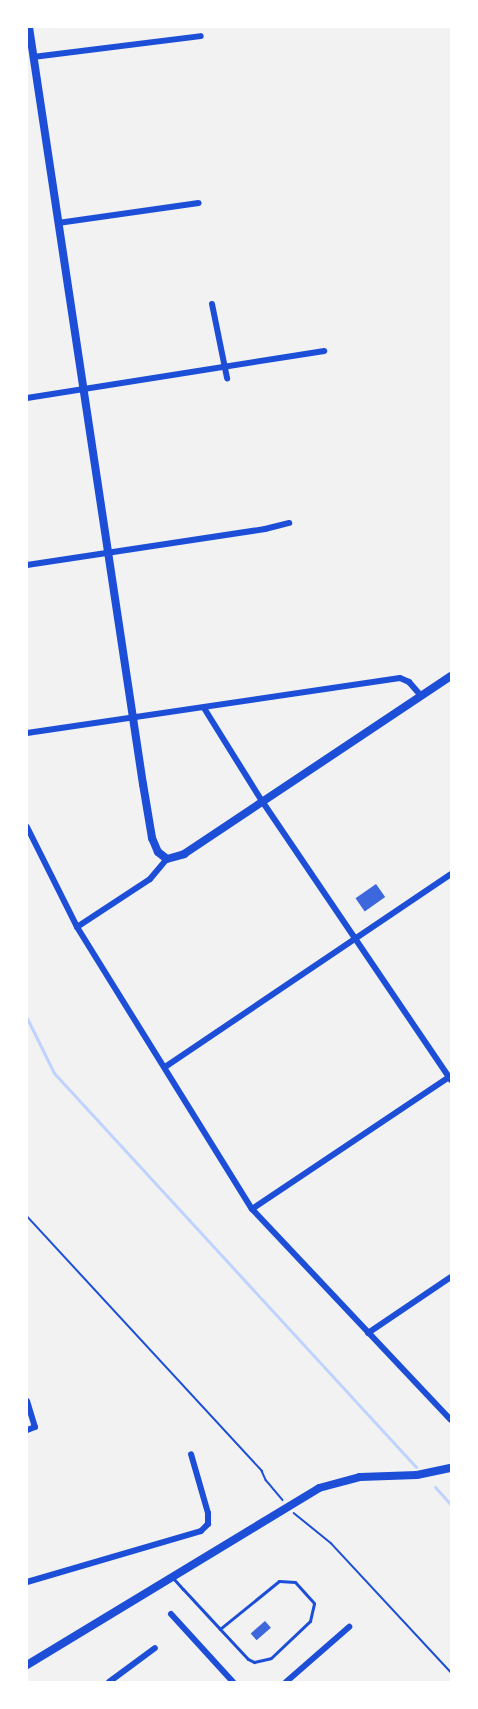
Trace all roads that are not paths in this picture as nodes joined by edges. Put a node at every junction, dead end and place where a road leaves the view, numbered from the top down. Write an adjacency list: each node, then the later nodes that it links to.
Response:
1 (29, 27): 3 (street)
2 (201, 36): 3 (street)
3 (33, 57): 5 (street)
4 (199, 203): 5 (street)
5 (58, 223): 10 (street)
6 (212, 304): 8 (street)
7 (324, 351): 8 (street)
8 (224, 367): 9 (street); 10 (street)
9 (227, 378)
10 (83, 390): 11 (street); 13 (street)
11 (27, 398)
12 (289, 523): 13 (street)
13 (108, 553): 14 (street); 18 (street)
14 (27, 565)
15 (451, 676): 16 (street)
16 (421, 696): 17 (street); 20 (street)
17 (204, 708): 18 (street); 20 (street)
18 (134, 717): 19 (street); 22 (street)
19 (27, 733)
20 (262, 801): 22 (street); 25 (street)
21 (27, 827): 24 (street)
22 (167, 859): 24 (street)
23 (451, 874): 25 (street)
24 (77, 927): 26 (street)
25 (355, 938): 26 (street); 27 (street)
26 (165, 1067): 28 (street)
27 (450, 1078): 28 (street)
28 (252, 1209): 30 (street)
29 (451, 1277): 30 (street)
30 (368, 1333): 32 (street)
31 (27, 1401): 33 (street)
32 (451, 1420)
33 (27, 1430)
34 (191, 1454): 37 (street)
35 (451, 1468): 36 (street)
36 (172, 1577): 40 (lane); 42 (street)
37 (27, 1582)
38 (171, 1614): 44 (street)
39 (349, 1627): 45 (street)
40 (220, 1629): 40 (lane)
41 (155, 1648): 43 (street)
42 (27, 1665)
43 (109, 1682)
44 (233, 1682)
45 (286, 1682)

